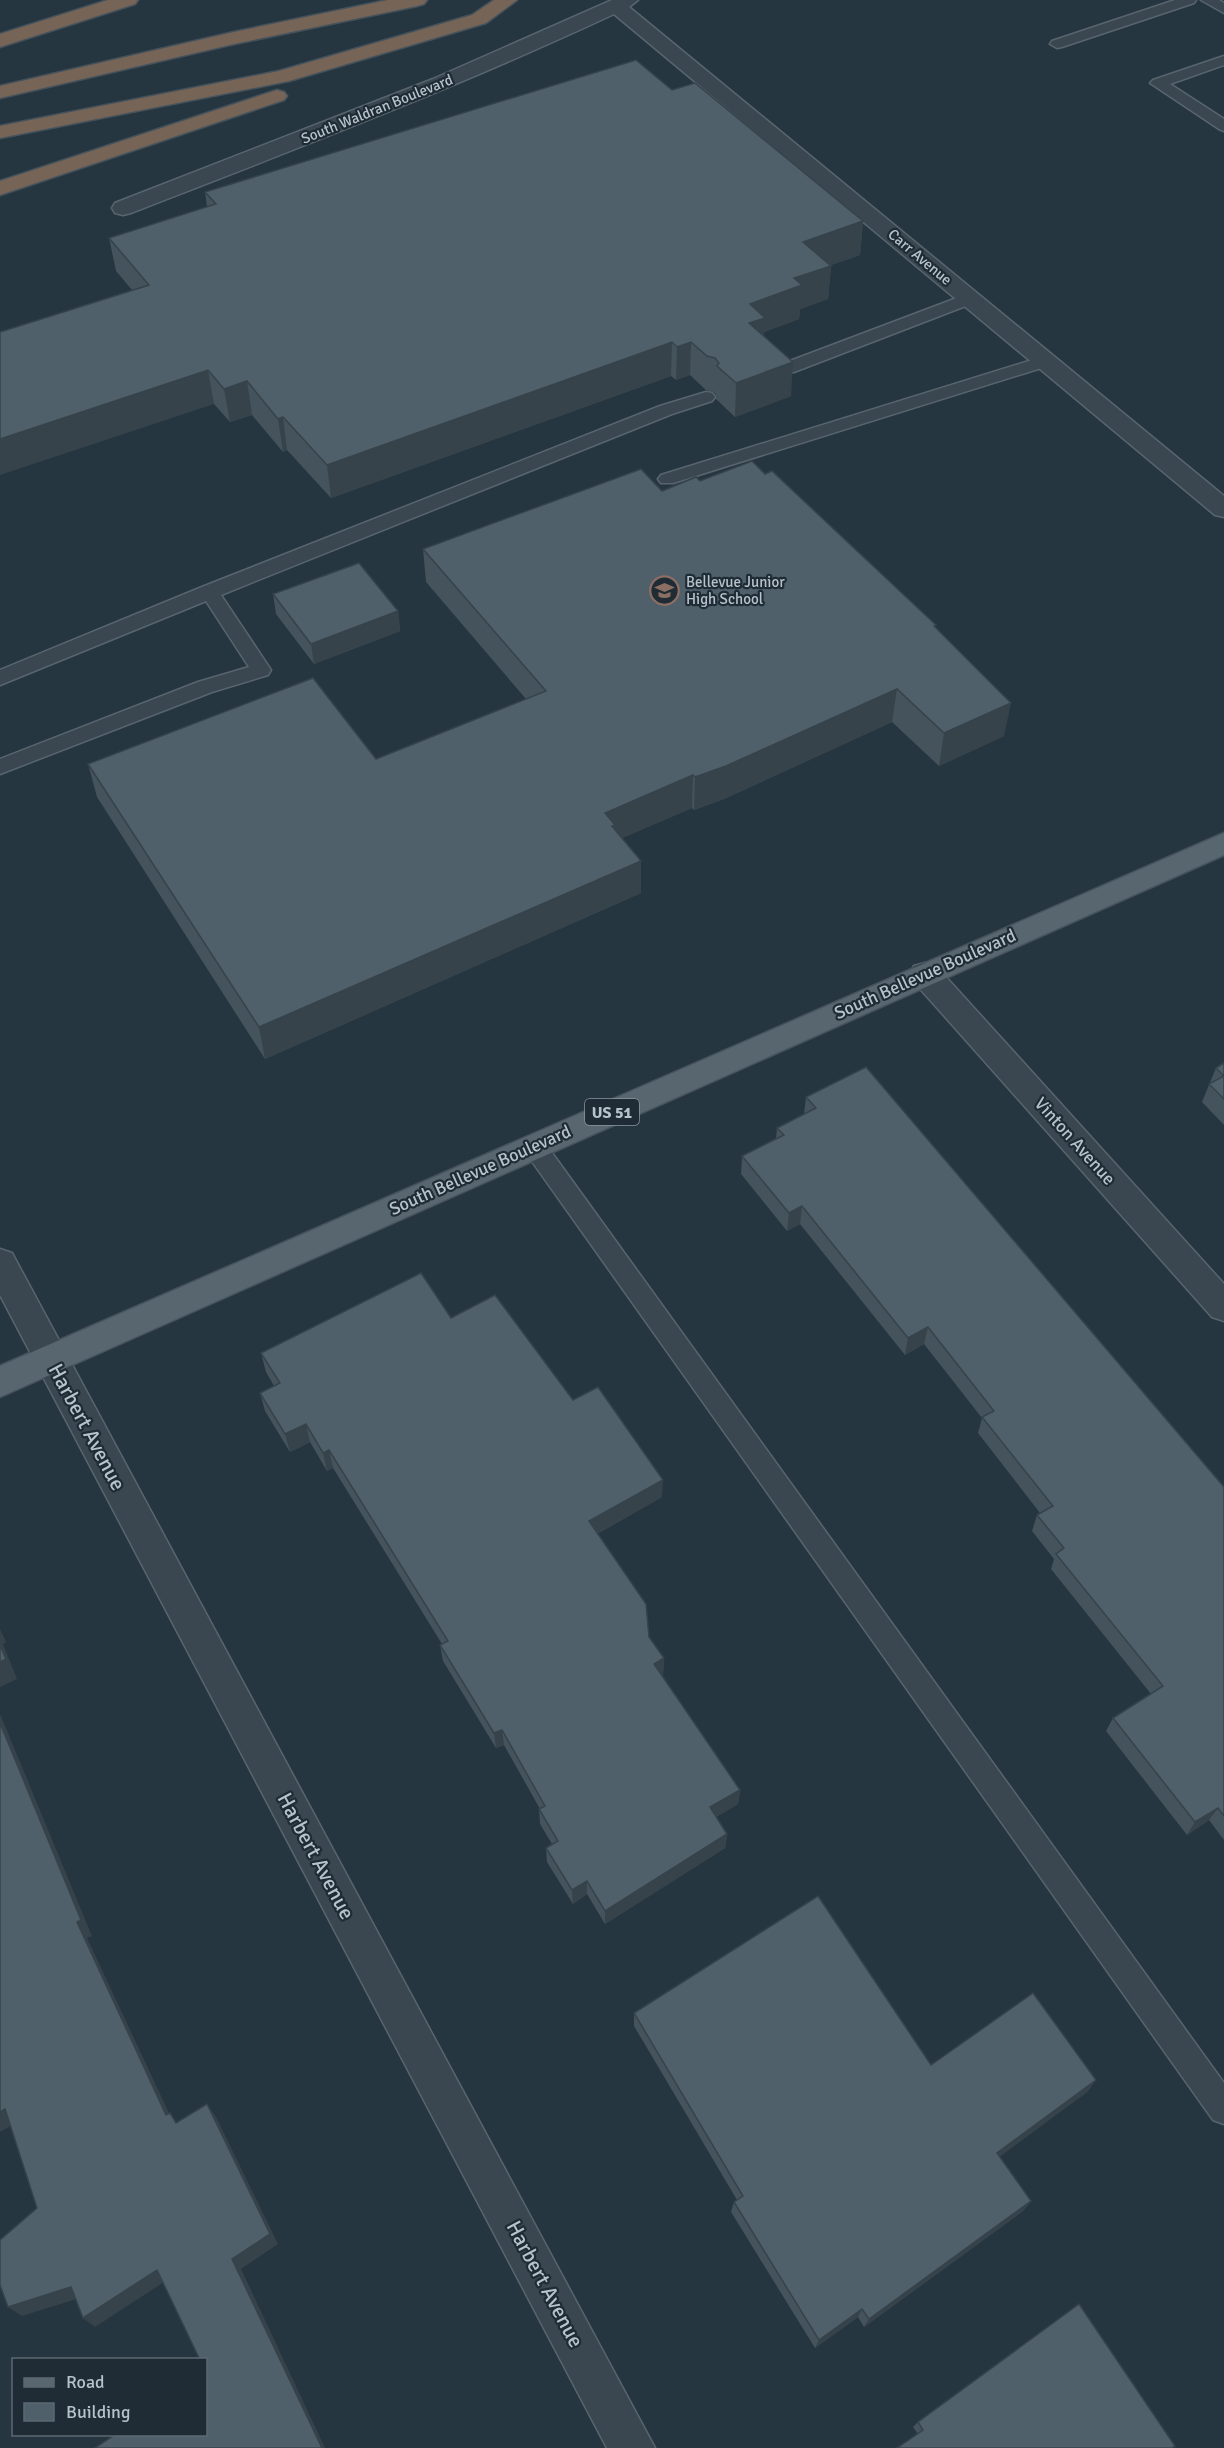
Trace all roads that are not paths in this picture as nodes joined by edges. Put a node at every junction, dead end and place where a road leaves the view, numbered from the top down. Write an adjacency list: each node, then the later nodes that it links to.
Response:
1 (128, 0): 9 (highway)
2 (417, 0): 12 (highway)
3 (507, 0): 8 (highway)
4 (1189, 0): 10 (lane)
5 (1208, 0): 7 (lane)
6 (622, 3): 16 (street, South Waldran Boulevard); 17 (street, Carr Avenue)
7 (1224, 9)
8 (479, 19): 14 (highway); 15 (highway)
9 (0, 41)
10 (1057, 44)
11 (1224, 60): 13 (lane)
12 (0, 92)
13 (1224, 126)
14 (0, 132)
15 (0, 188)
16 (123, 208)
17 (969, 298): 18 (street, Carr Avenue); 19 (lane)
18 (1045, 361): 21 (lane); 22 (street, Carr Avenue)
19 (788, 368)
20 (706, 397): 23 (lane)
21 (667, 479)
22 (1221, 502)
23 (209, 591): 24 (lane); 25 (lane)
24 (0, 678)
25 (0, 767)
26 (1224, 843): 27 (main road, South Bellevue Boulevard / US 51)
27 (925, 974): 28 (main road, South Bellevue Boulevard / US 51); 30 (street, Vinton Avenue)
28 (534, 1146): 31 (main road, South Bellevue Boulevard / US 51); 33 (lane)
29 (0, 1263): 31 (street, Harbert Avenue)
30 (1224, 1307)
31 (51, 1359): 32 (main road, South Bellevue Boulevard / US 51); 34 (street, Harbert Avenue)
32 (0, 1382)
33 (1224, 2109)
34 (632, 2448)

